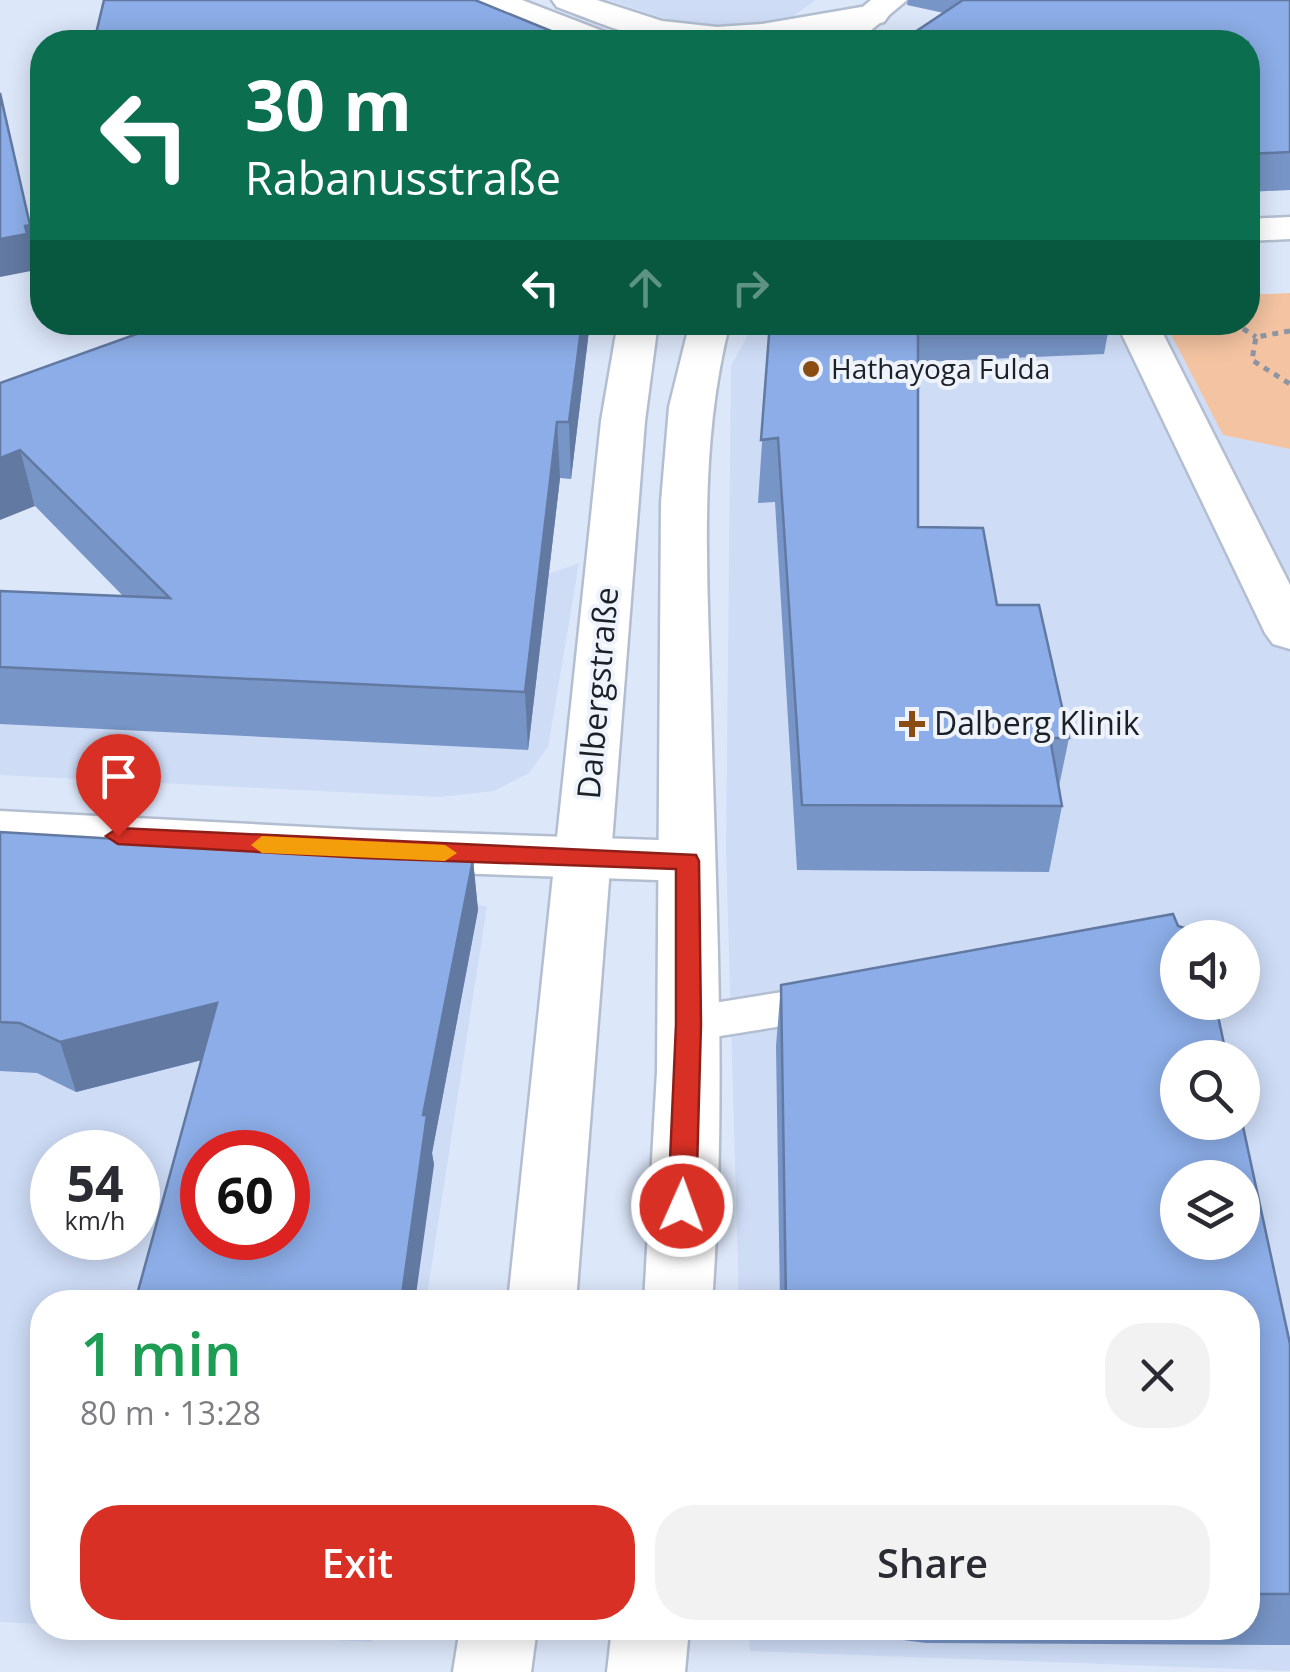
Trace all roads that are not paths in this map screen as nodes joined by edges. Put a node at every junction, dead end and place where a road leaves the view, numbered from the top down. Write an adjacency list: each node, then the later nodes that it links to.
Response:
1 (494, 0): 4 (main road)
2 (568, 0): 5 (main road)
3 (882, 7): 6 (main road); 7 (main road)
4 (570, 30)
5 (664, 30)
6 (770, 30)
7 (853, 30)
8 (1290, 228): 9 (main road)
9 (1260, 229)
10 (636, 335): 15 (main road, Dalbergstraße)
11 (707, 335): 16 (main road)
12 (1142, 335): 13 (main road)
13 (1290, 632)
14 (0, 830): 15 (main road)
15 (584, 858): 16 (main road); 19 (main road, Dalbergstraße)
16 (688, 861): 18 (main road)
17 (879, 993): 18 (lane)
18 (688, 1024): 20 (main road)
19 (543, 1290)
20 (678, 1290)
21 (498, 1640): 23 (main road)
22 (650, 1640): 24 (main road)
23 (492, 1672)
24 (646, 1672)

